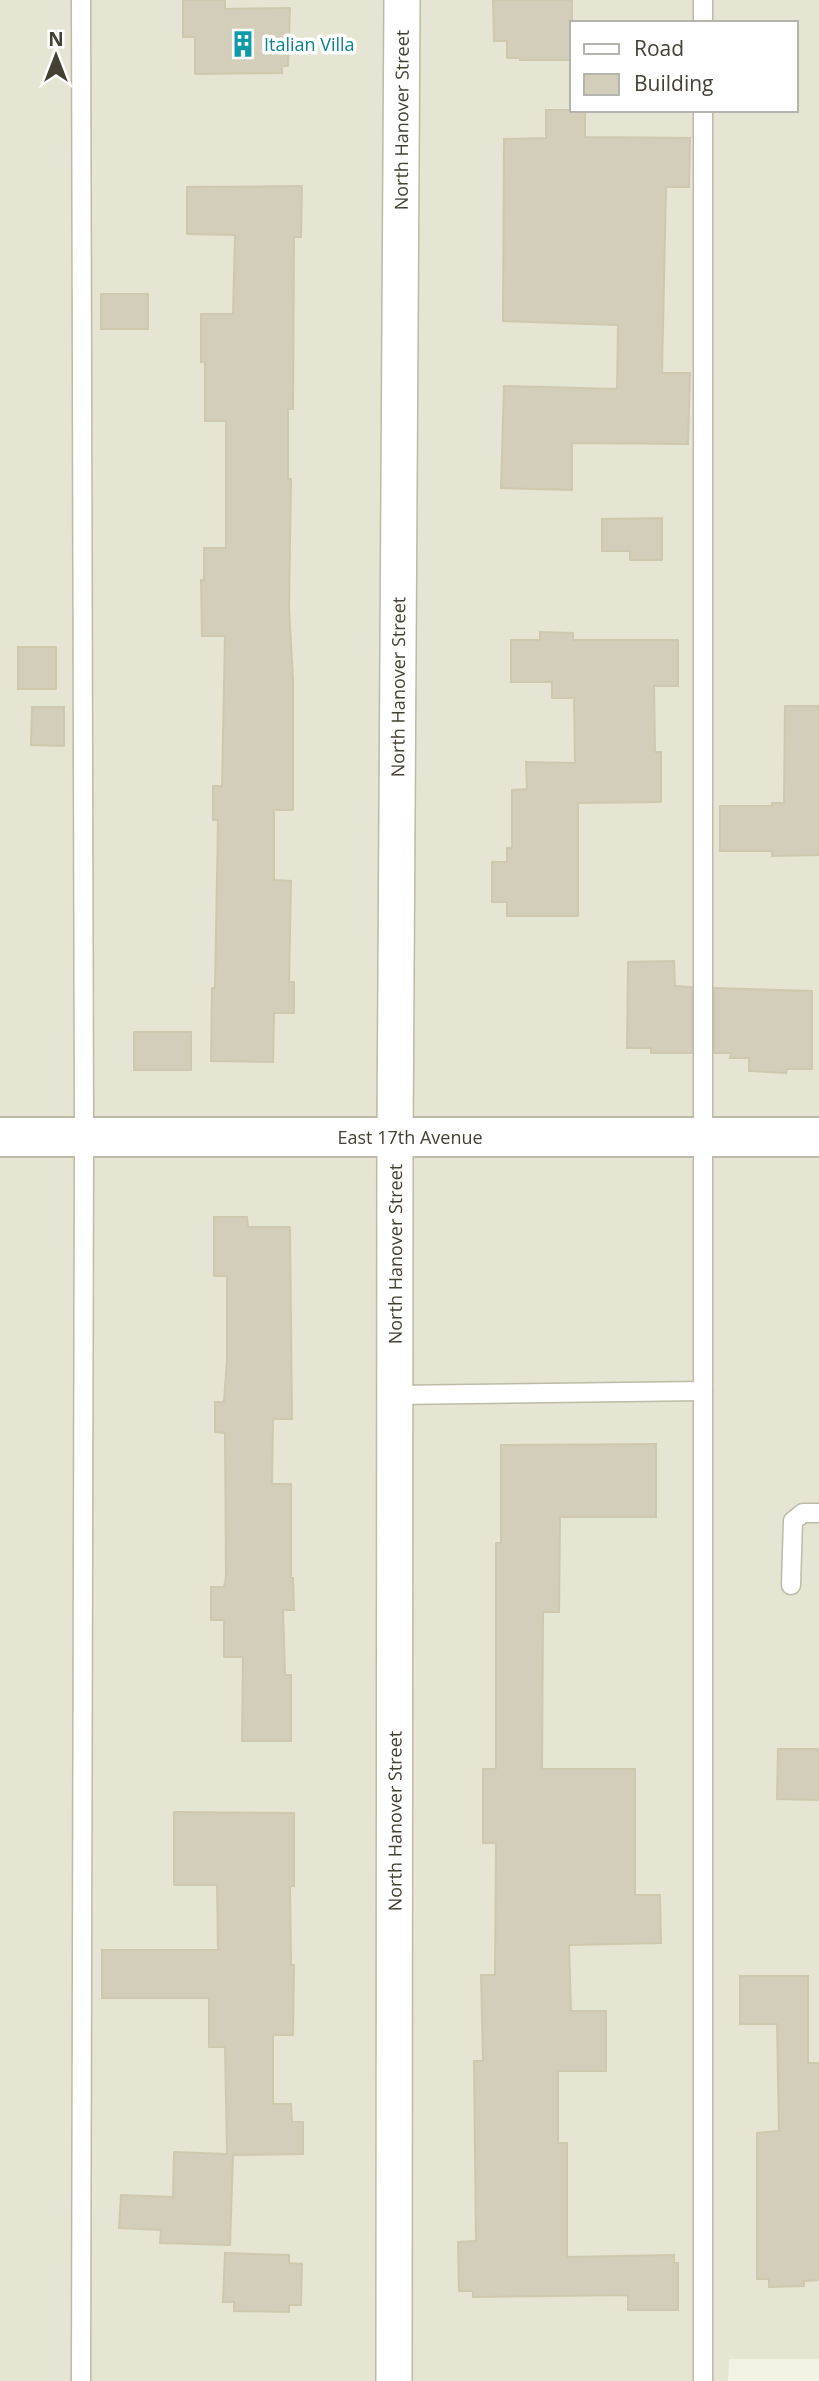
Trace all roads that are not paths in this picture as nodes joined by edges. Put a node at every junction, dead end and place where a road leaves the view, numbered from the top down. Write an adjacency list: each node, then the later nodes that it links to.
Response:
1 (81, 0): 7 (lane)
2 (401, 0): 8 (street, North Hanover Street)
3 (703, 0): 4 (lane)
4 (703, 21)
5 (703, 112): 9 (lane)
6 (0, 1137): 7 (street, East 17th Avenue)
7 (84, 1137): 8 (street, East 17th Avenue); 15 (lane)
8 (395, 1137): 9 (street, East 17th Avenue); 12 (street, North Hanover Street)
9 (703, 1137): 10 (street, East 17th Avenue); 11 (lane)
10 (819, 1137)
11 (703, 1391): 12 (lane); 17 (lane)
12 (395, 1395): 16 (street, North Hanover Street)
13 (819, 1514): 14 (lane)
14 (791, 1586)
15 (81, 2381)
16 (394, 2381)
17 (703, 2381)

